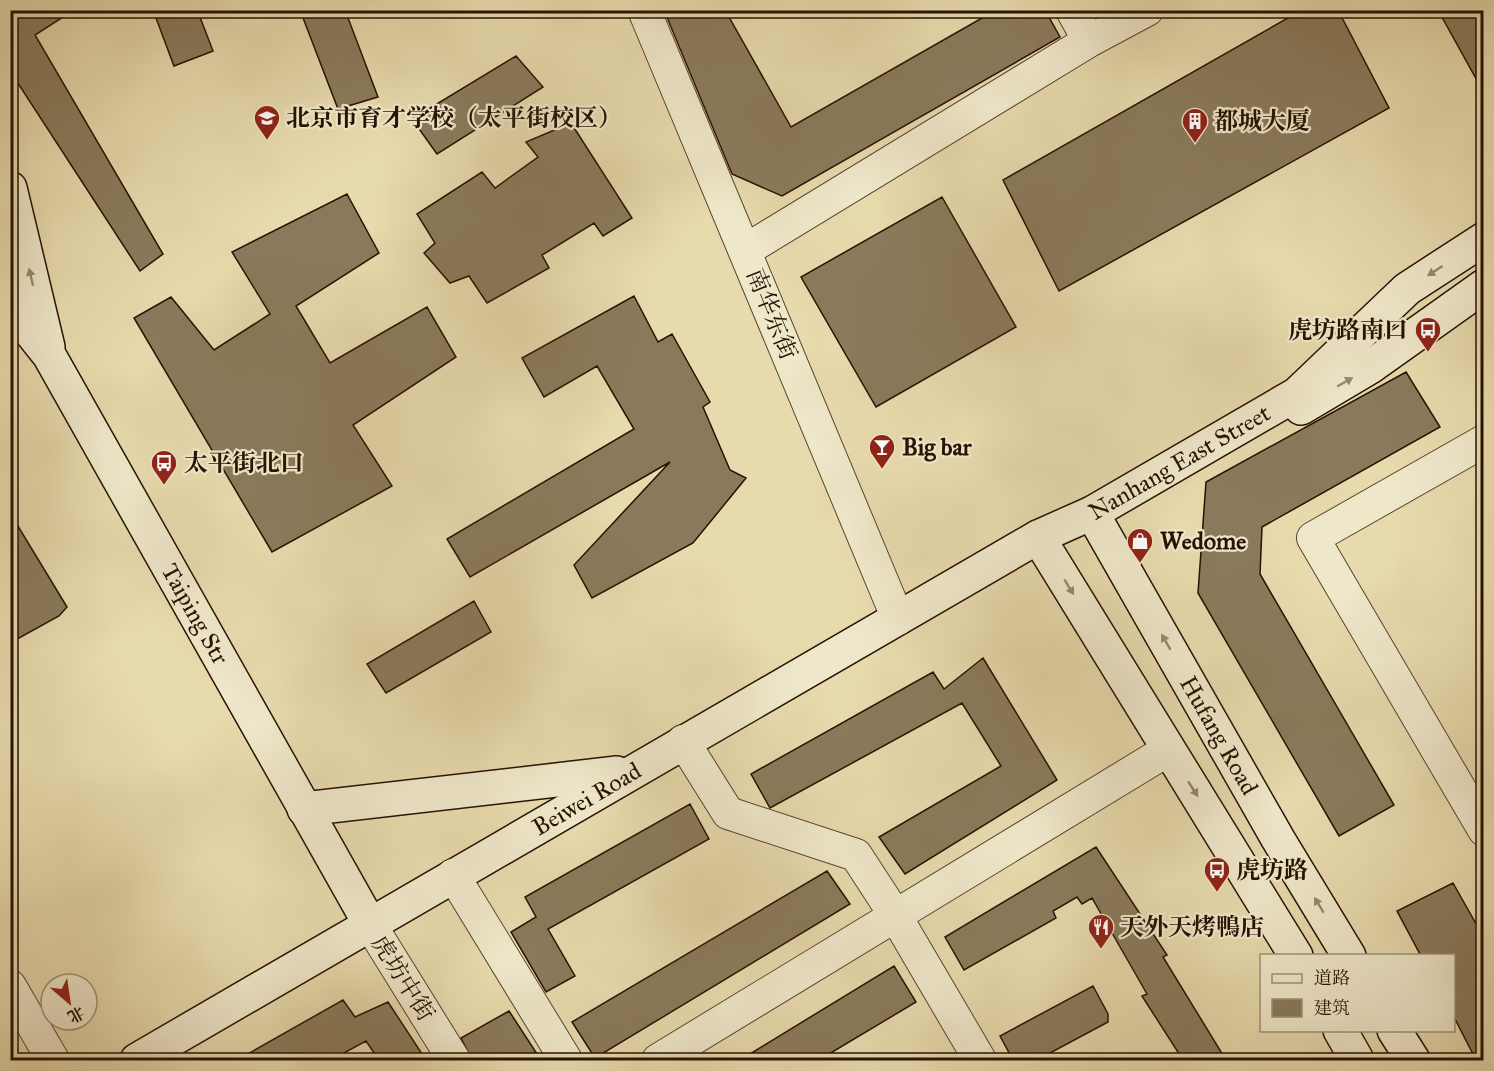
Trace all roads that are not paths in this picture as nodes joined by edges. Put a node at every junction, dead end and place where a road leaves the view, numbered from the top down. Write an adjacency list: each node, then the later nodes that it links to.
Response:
1 (644, 10): 7 (street, 南华东街)
2 (1072, 10): 4 (street)
3 (1148, 10): 4 (street)
4 (1089, 41): 7 (street)
5 (10, 188): 10 (main road, one-way to 5)
6 (1484, 239): 12 (main road, Nanhang East Street, one-way to 12)
7 (746, 250): 14 (street, 南华东街)
8 (1484, 286): 12 (main road, Nanhang East Street, one-way to 8)
9 (10, 306): 10 (main road, Taiping Str)
10 (50, 355): 18 (main road, Taiping Str)
11 (1484, 441): 19 (street)
12 (1092, 513): 13 (main road, Beiwei Road); 24 (main road, Hufang Road, one-way to 12)
13 (1038, 537): 14 (main road, Beiwei Road); 16 (main road, Hufang Road, one-way to 16)
14 (898, 619): 15 (main road, Beiwei Road)
15 (683, 741): 17 (main road, Beiwei Road); 21 (street)
16 (1168, 750): 21 (street); 23 (main road, Hufang Road, one-way to 23)
17 (631, 772): 18 (main road); 20 (main road, Beiwei Road)
18 (304, 809): 22 (main road, Taiping Str)
19 (1484, 830)
20 (453, 875): 22 (main road, Beiwei Road); 31 (street)
21 (895, 915): 32 (street); 33 (street)
22 (371, 926): 29 (main road, Beiwei Road); 30 (street, 虎坊中街)
23 (1295, 954)
24 (1348, 954)
25 (10, 986): 28 (street)
26 (1341, 1032): 34 (main road)
27 (1395, 1032): 35 (main road)
28 (53, 1060)
29 (137, 1060)
30 (454, 1060)
31 (566, 1060)
32 (658, 1060)
33 (980, 1060)
34 (1357, 1060)
35 (1413, 1060)

